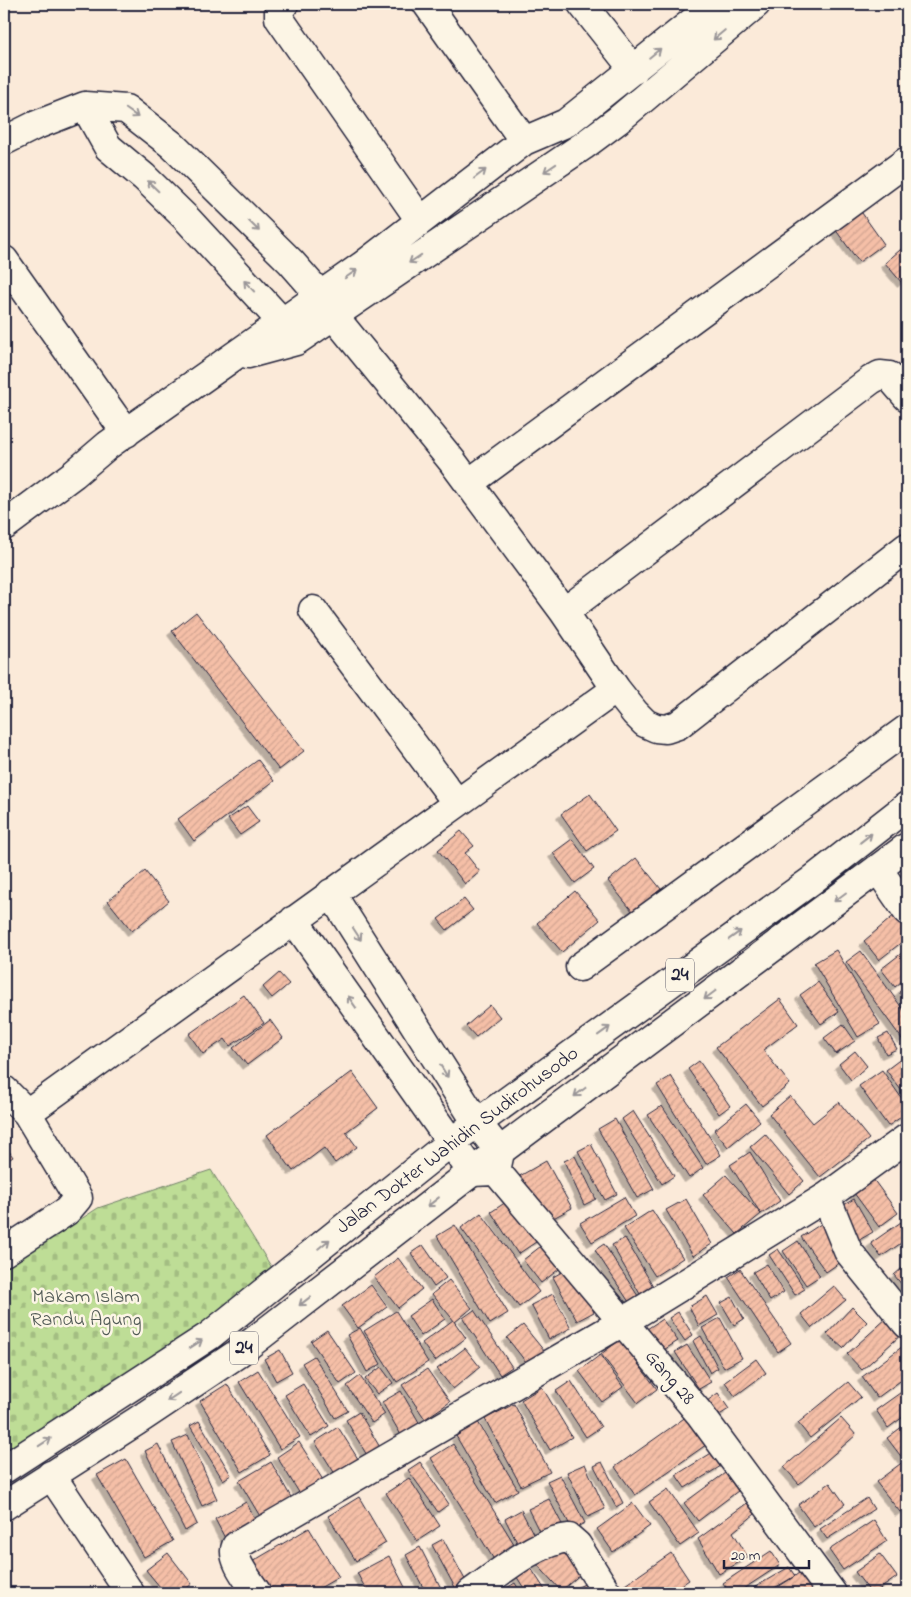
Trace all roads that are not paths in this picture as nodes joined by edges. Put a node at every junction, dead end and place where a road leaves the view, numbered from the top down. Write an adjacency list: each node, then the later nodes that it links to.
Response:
1 (284, 4): 13 (main road)
2 (427, 4): 9 (main road)
3 (582, 4): 6 (main road)
4 (715, 4): 6 (main road, one-way to 4)
5 (756, 4): 11 (main road, one-way to 11)
6 (634, 70): 8 (main road)
7 (85, 106): 10 (main road); 15 (main road, one-way to 15); 16 (main road, one-way to 7)
8 (566, 123): 9 (main road); 11 (main road)
9 (524, 140): 13 (main road, one-way to 9)
10 (4, 141)
11 (583, 146): 15 (main road, one-way to 15)
12 (907, 161): 19 (main road)
13 (420, 220): 15 (main road, one-way to 13)
14 (4, 260): 18 (main road)
15 (327, 305): 16 (main road); 19 (main road)
16 (289, 331): 18 (main road)
17 (907, 397): 23 (main road)
18 (126, 433): 20 (main road)
19 (469, 483): 23 (main road)
20 (4, 526)
21 (907, 547): 24 (main road)
22 (312, 610): 26 (main road)
23 (564, 612): 24 (main road)
24 (616, 689): 26 (main road)
25 (907, 729): 33 (main road)
26 (457, 803): 30 (main road)
27 (907, 806): 39 (main road, Jalan Dokter Wahidin Sudirohusodo / 24, one-way to 27)
28 (907, 847): 29 (main road, Jalan Dokter Wahidin Sudirohusodo / 24)
29 (878, 869): 31 (main road); 42 (main road, Jalan Dokter Wahidin Sudirohusodo / 24, one-way to 42)
30 (331, 893): 32 (main road); 34 (main road, one-way to 34)
31 (907, 911)
32 (294, 920): 35 (main road, one-way to 32); 38 (main road)
33 (580, 967)
34 (403, 1006): 35 (main road); 39 (main road, one-way to 39)
35 (370, 1027): 41 (main road)
36 (4, 1074): 38 (main road)
37 (4, 1090): 38 (main road)
38 (27, 1113): 44 (main road)
39 (478, 1123): 41 (main road, Jalan Dokter Wahidin Sudirohusodo / 24); 42 (main road)
40 (907, 1138): 43 (main road)
41 (451, 1142): 42 (main road); 47 (main road, Jalan Dokter Wahidin Sudirohusodo / 24, one-way to 41)
42 (489, 1165): 45 (main road, Gang 28); 48 (main road, Jalan Dokter Wahidin Sudirohusodo / 24, one-way to 48)
43 (826, 1197): 45 (main road); 46 (main road)
44 (4, 1252)
45 (621, 1322): 51 (main road); 54 (main road, Gang 28)
46 (907, 1324)
47 (4, 1469)
48 (51, 1475): 49 (main road, Jalan Dokter Wahidin Sudirohusodo / 24); 50 (main road)
49 (4, 1506)
50 (130, 1593)
51 (257, 1593)
52 (471, 1593): 53 (main road)
53 (607, 1593)
54 (832, 1593)

